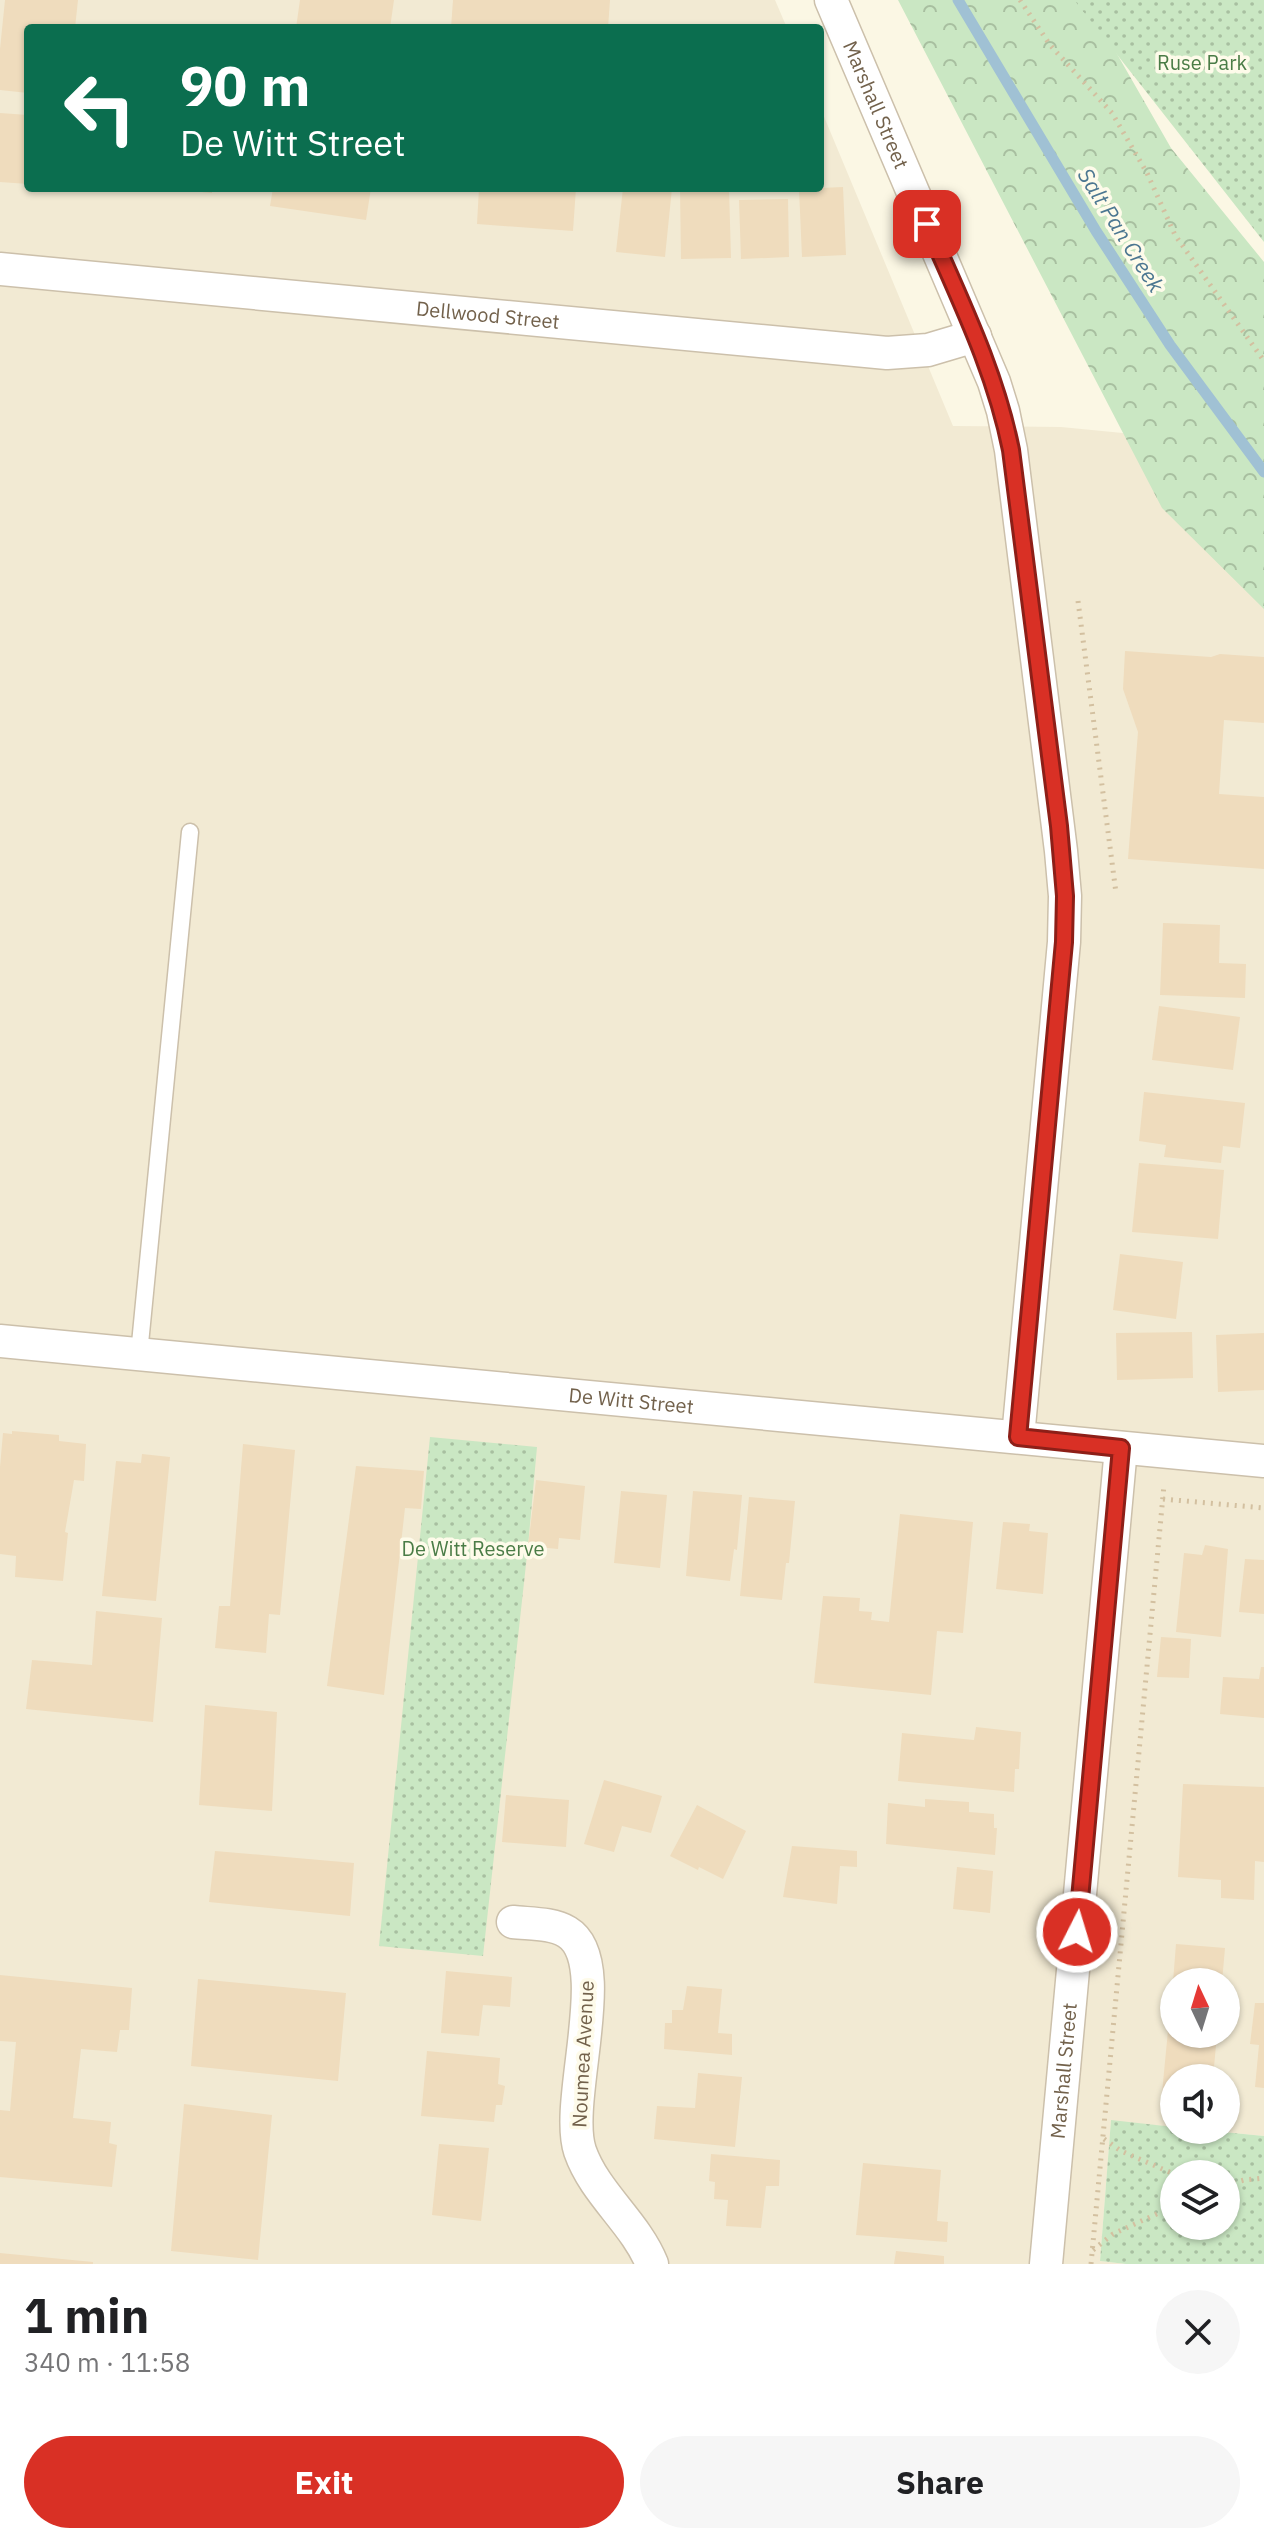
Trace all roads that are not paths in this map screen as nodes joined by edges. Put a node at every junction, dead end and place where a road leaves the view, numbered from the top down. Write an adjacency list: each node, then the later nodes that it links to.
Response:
1 (831, 0): 3 (street, Marshall Street)
2 (0, 269): 3 (street, Dellwood Street)
3 (975, 336): 7 (street, Marshall Street)
4 (190, 832): 6 (lane)
5 (0, 1341): 6 (street, De Witt Street)
6 (139, 1354): 7 (street, De Witt Street)
7 (1018, 1437): 8 (street, De Witt Street)
8 (1121, 1448): 9 (street, De Witt Street); 12 (street, Marshall Street)
9 (1264, 1461)
10 (513, 1922): 11 (street, Noumea Avenue)
11 (652, 2264)
12 (1046, 2264)

